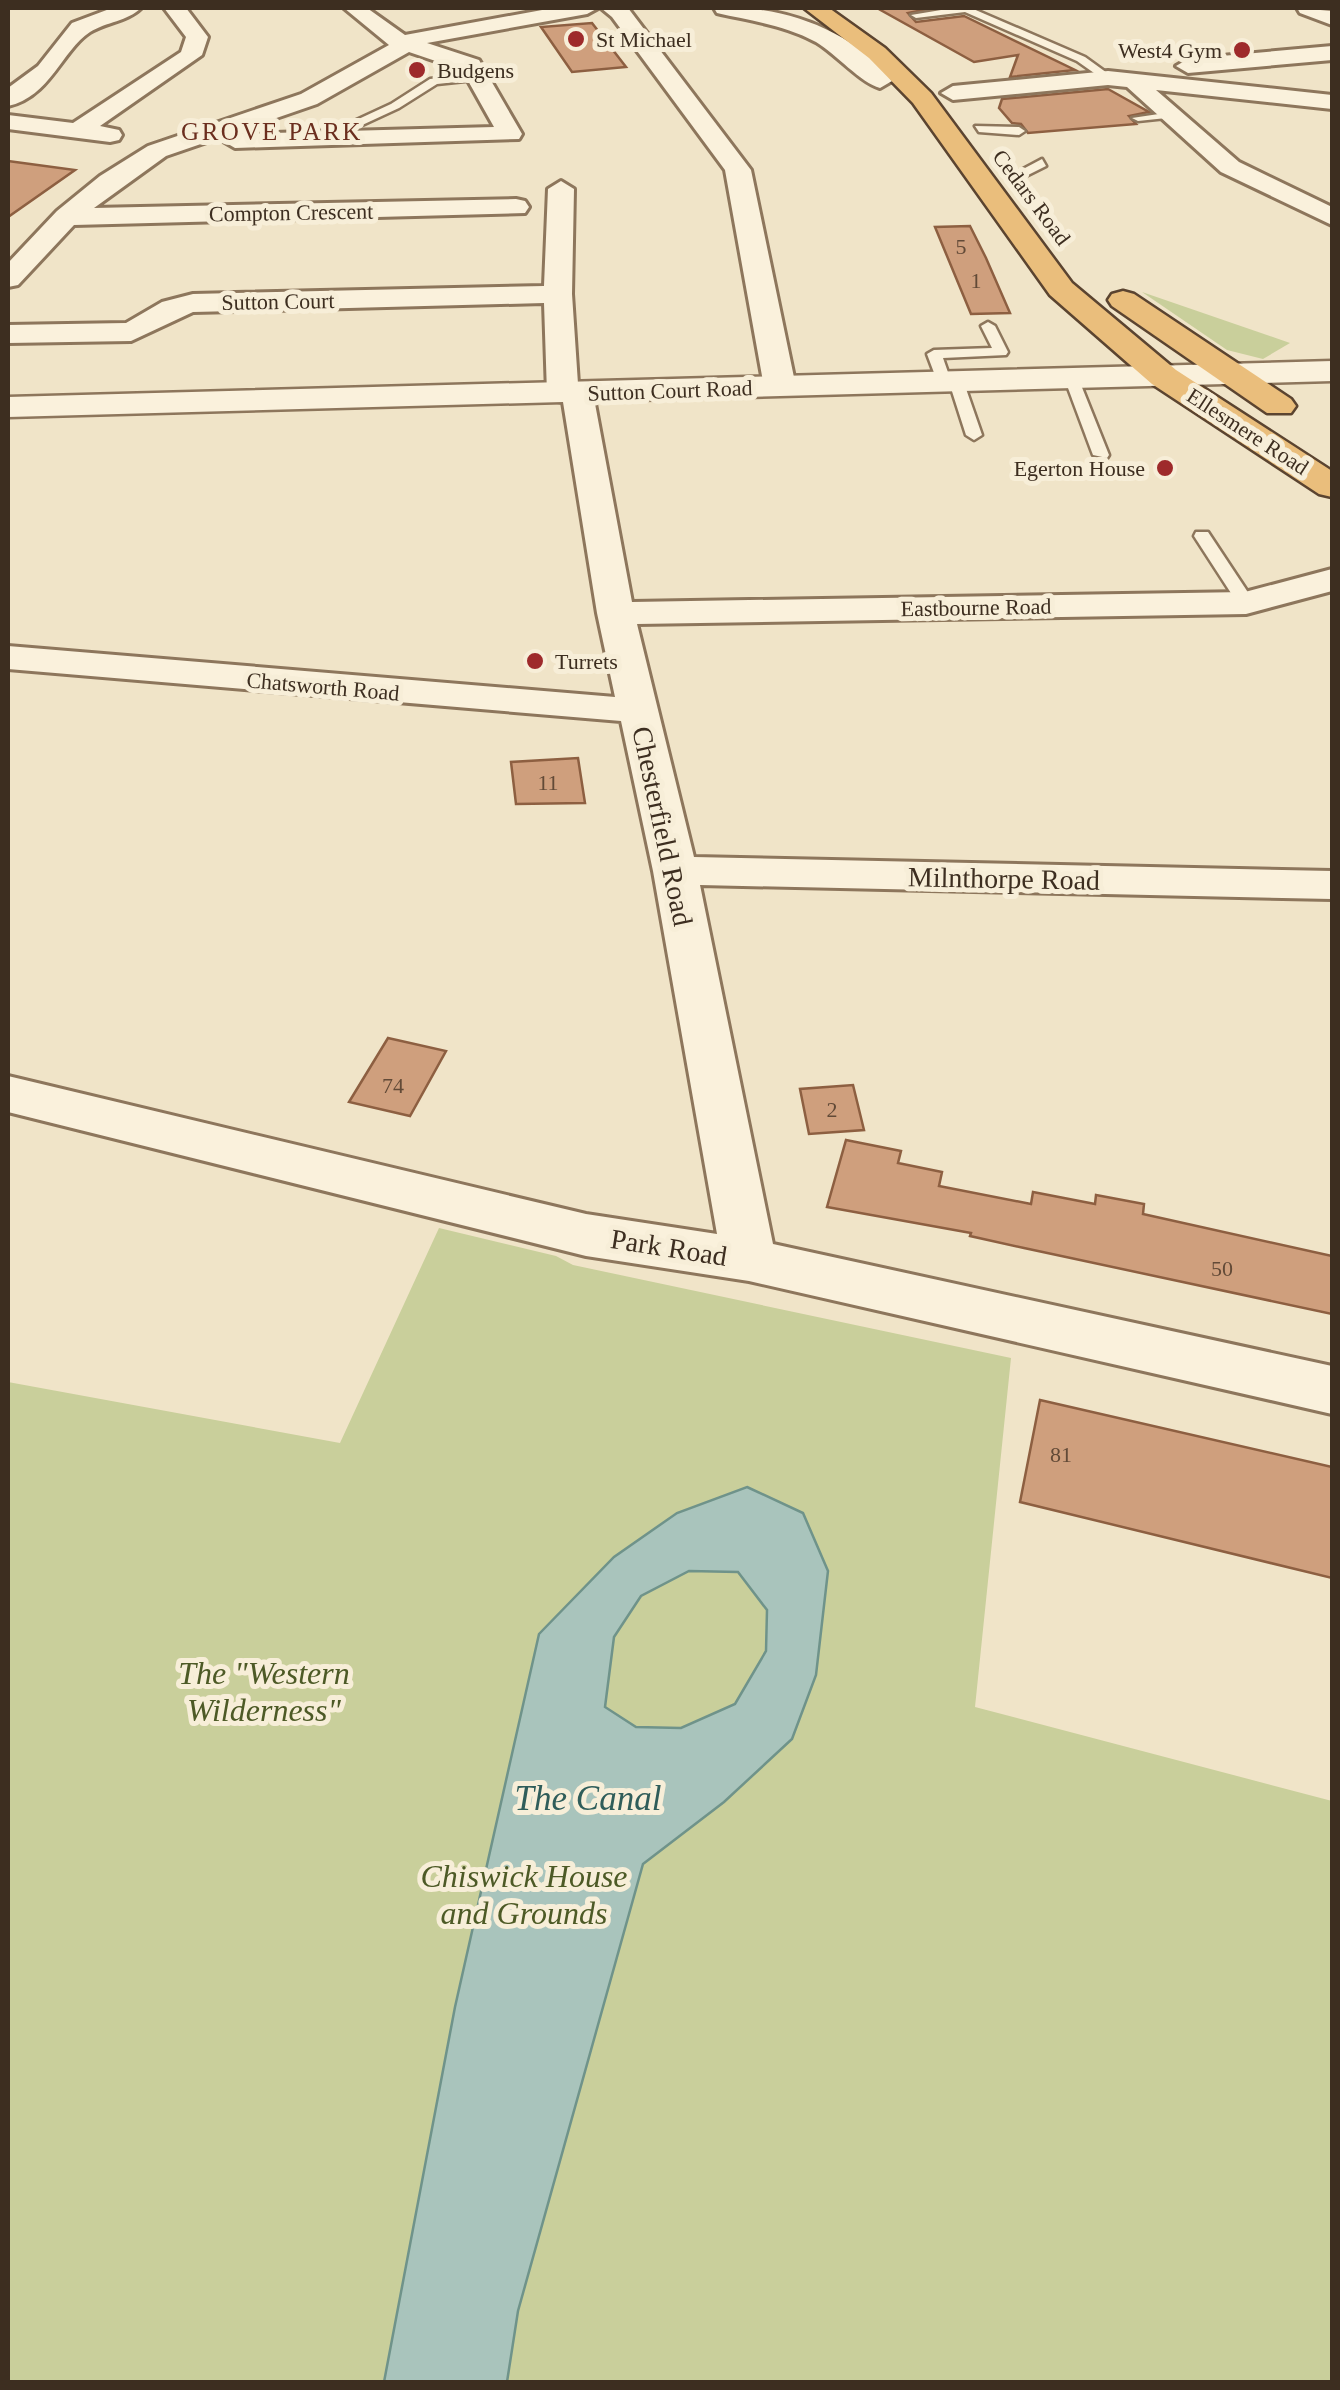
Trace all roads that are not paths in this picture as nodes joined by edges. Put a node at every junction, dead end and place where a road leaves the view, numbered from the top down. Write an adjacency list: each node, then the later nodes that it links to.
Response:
1 (130, 8): 19 (street)
2 (175, 8): 25 (street)
3 (354, 8): 12 (street)
4 (588, 8): 12 (street)
5 (611, 8): 46 (street)
6 (726, 8): 17 (street)
7 (816, 8): 43 (highway, Cedars Road)
8 (846, 8): 18 (highway, Cedars Road)
9 (1308, 8): 11 (street)
10 (916, 16): 15 (lane)
11 (1332, 19)
12 (405, 43): 14 (street); 27 (street)
13 (1332, 53): 16 (street)
14 (480, 77): 28 (lane); 28 (street)
15 (1108, 78): 16 (street); 18 (street)
16 (1134, 79): 20 (street); 21 (street)
17 (880, 81)
18 (953, 93): 24 (highway, Cedars Road)
19 (8, 99)
20 (1332, 102)
21 (1172, 115): 22 (lane); 35 (street)
22 (1138, 118)
23 (8, 122): 25 (street)
24 (979, 128): 26 (lane); 31 (highway, Cedars Road)
25 (77, 130): 29 (street)
26 (1019, 132)
27 (204, 135): 28 (street); 29 (street)
28 (335, 140)
29 (170, 146): 34 (street)
30 (1042, 163): 31 (lane)
31 (1021, 183)
32 (561, 189): 38 (street, Chesterfield Road)
33 (516, 207): 34 (street, Compton Crescent)
34 (67, 217): 37 (street)
35 (1332, 218)
36 (1096, 277): 42 (highway)
37 (8, 279)
38 (558, 294): 40 (street, Sutton Court); 47 (street, Chesterfield Road)
39 (988, 326): 45 (lane)
40 (8, 334)
41 (1332, 372): 42 (street, Sutton Court Road)
42 (1230, 375): 43 (street, Sutton Court Road); 49 (highway, Ellesmere Road)
43 (1164, 377): 44 (street, Sutton Court Road); 52 (highway, Ellesmere Road)
44 (1072, 380): 45 (street, Sutton Court Road); 51 (lane)
45 (950, 383): 46 (street, Sutton Court Road); 50 (lane)
46 (780, 386): 47 (street, Sutton Court Road)
47 (570, 393): 48 (street, Sutton Court Road); 56 (street, Chesterfield Road)
48 (8, 407)
49 (1308, 425)
50 (974, 434)
51 (1101, 454)
52 (1332, 486)
53 (1202, 536): 55 (lane)
54 (1332, 580): 55 (street, Eastbourne Road)
55 (1246, 602): 56 (street, Eastbourne Road)
56 (616, 613): 58 (street, Chesterfield Road)
57 (8, 658): 58 (street, Chatsworth Road)
58 (638, 711): 59 (street, Chesterfield Road)
59 (675, 871): 60 (street, Milnthorpe Road); 62 (street, Chesterfield Road)
60 (1332, 885)
61 (8, 1094): 62 (street, Park Road)
62 (749, 1260): 63 (street, Park Road)
63 (1332, 1390)

